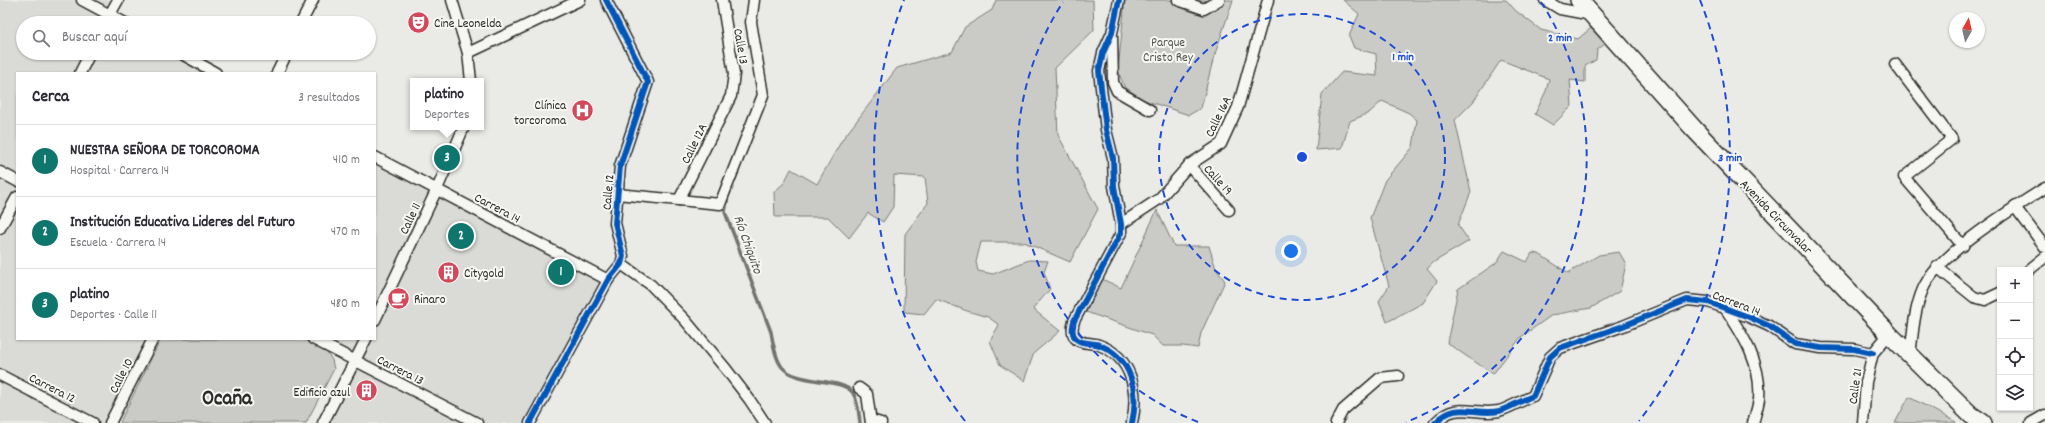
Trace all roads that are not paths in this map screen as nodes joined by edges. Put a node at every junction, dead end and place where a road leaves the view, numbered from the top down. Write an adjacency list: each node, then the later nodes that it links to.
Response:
1 (82, 0): 15 (street)
2 (118, 0): 16 (street)
3 (313, 0): 17 (street)
4 (452, 0): 20 (street)
5 (580, 0): 20 (street)
6 (606, 0): 38 (street, Calle 12)
7 (722, 0): 29 (street, Calle 13)
8 (754, 0): 40 (street)
9 (1119, 0): 19 (street)
10 (1178, 0): 11 (street)
11 (1219, 0)
12 (1268, 0): 33 (street, Calle 16A)
13 (1545, 0): 18 (street)
14 (1580, 0): 18 (main road, Avenida Circunvalar)
15 (103, 16)
16 (109, 16)
17 (305, 16)
18 (1594, 16): 55 (main road, Avenida Circunvalar)
19 (1112, 33): 30 (street); 43 (street)
20 (468, 53): 28 (street)
21 (86, 60): 25 (street)
22 (193, 60): 26 (street)
23 (284, 60): 27 (street)
24 (1895, 64): 45 (street)
25 (80, 72)
26 (214, 72)
27 (278, 72)
28 (471, 78)
29 (731, 96): 40 (street, Calle 12A)
30 (1150, 110)
31 (463, 130): 37 (street, Calle 11)
32 (376, 158): 37 (street, Carrera 14)
33 (1189, 165): 42 (street, Calle 19); 43 (street, Calle 16A)
34 (0, 172): 35 (street)
35 (16, 180)
36 (2045, 188): 41 (street)
37 (437, 189): 51 (street, Carrera 14); 54 (street, Calle 11)
38 (617, 194): 40 (street); 48 (street, Calle 12)
39 (16, 199): 44 (street)
40 (679, 200)
41 (2015, 207): 45 (street); 46 (street)
42 (1229, 210)
43 (1121, 224): 74 (street)
44 (0, 228)
45 (1963, 246): 49 (street)
46 (2045, 248)
47 (2045, 257): 50 (street)
48 (621, 264): 51 (street); 72 (street)
49 (1937, 267): 52 (street); 60 (street)
50 (2033, 267)
51 (608, 280): 71 (street)
52 (1997, 294)
53 (1725, 308): 59 (street, Carrera 14); 76 (street, Carrera 14); 77 (street)
54 (376, 318)
55 (1888, 334): 59 (street, Calle 21); 60 (main road, Avenida Circunvalar)
56 (152, 340): 68 (street, Calle 10)
57 (315, 340): 61 (street, Carrera 13)
58 (366, 340): 61 (street)
59 (1873, 353): 78 (street, Calle 21)
60 (1910, 355): 79 (main road, Avenida Circunvalar)
61 (356, 361): 69 (street); 70 (street, Carrera 13)
62 (0, 375): 67 (street, Carrera 12)
63 (1398, 376): 75 (street)
64 (859, 388): 66 (street)
65 (2045, 415): 80 (street)
66 (871, 421): 73 (street)
67 (93, 423)
68 (110, 423)
69 (322, 423)
70 (477, 423)
71 (530, 423)
72 (765, 423)
73 (881, 423)
74 (1132, 423)
75 (1336, 423)
76 (1435, 423)
77 (1753, 423)
78 (1863, 423)
79 (1983, 423)
80 (2031, 423)

